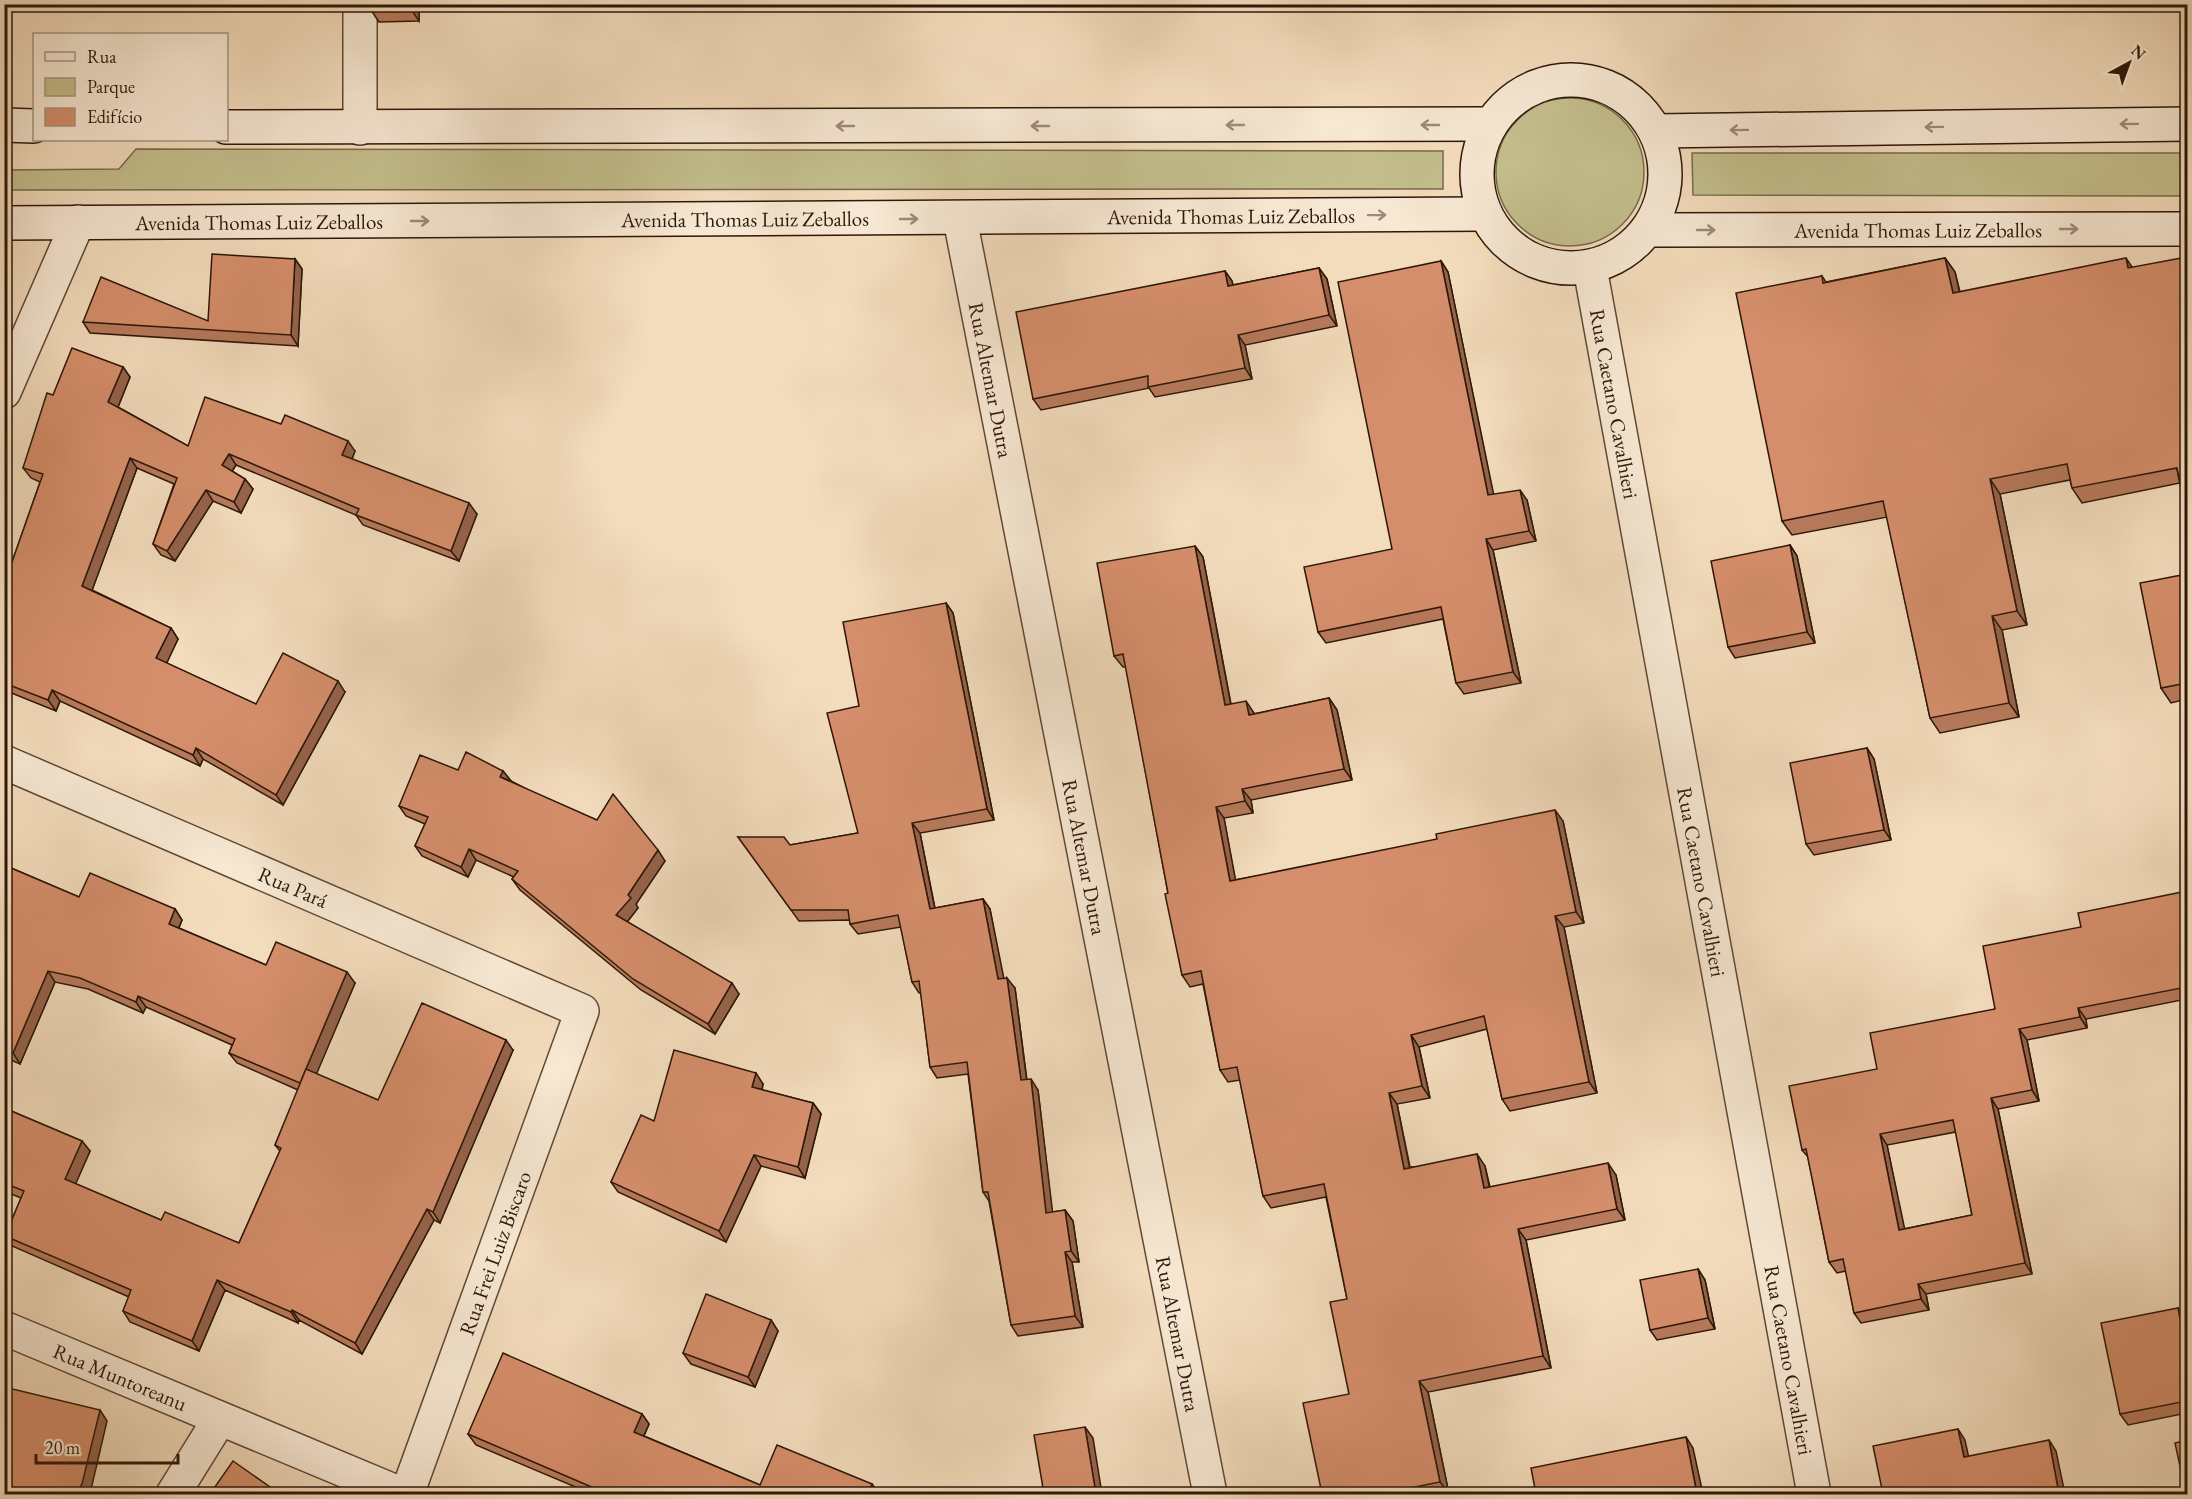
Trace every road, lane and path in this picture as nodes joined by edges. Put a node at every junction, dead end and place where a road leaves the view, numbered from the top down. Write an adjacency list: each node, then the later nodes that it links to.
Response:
1 (360, 4): 7 (street)
2 (1489, 124): 7 (street, one-way to 7); 8 (street); 9 (street)
3 (2187, 124): 8 (street, one-way to 8)
4 (4, 125): 5 (street)
5 (33, 126)
6 (228, 127): 7 (street)
7 (360, 128)
8 (1656, 131): 14 (street)
9 (1484, 214): 10 (street, Avenida Thomas Luiz Zeballos, one-way to 9); 15 (street)
10 (960, 219): 11 (street, Avenida Thomas Luiz Zeballos, one-way to 10); 24 (street, Rua Altemar Dutra)
11 (78, 222): 12 (street, Avenida Thomas Luiz Zeballos); 16 (street)
12 (4, 223)
13 (2187, 229): 14 (street, Avenida Thomas Luiz Zeballos, one-way to 13)
14 (1648, 230): 15 (street)
15 (1590, 268): 25 (street, Rua Caetano Cavalhieri)
16 (4, 392)
17 (4, 762): 18 (street, Rua Pará)
18 (582, 1011): 23 (street, Rua Frei Luiz Biscaro)
19 (4, 1328): 20 (street, Rua Muntoreanu)
20 (219, 1420): 21 (street); 22 (street, Rua Muntoreanu)
21 (173, 1494)
22 (402, 1494)
23 (406, 1494)
24 (1210, 1494)
25 (1814, 1494)

